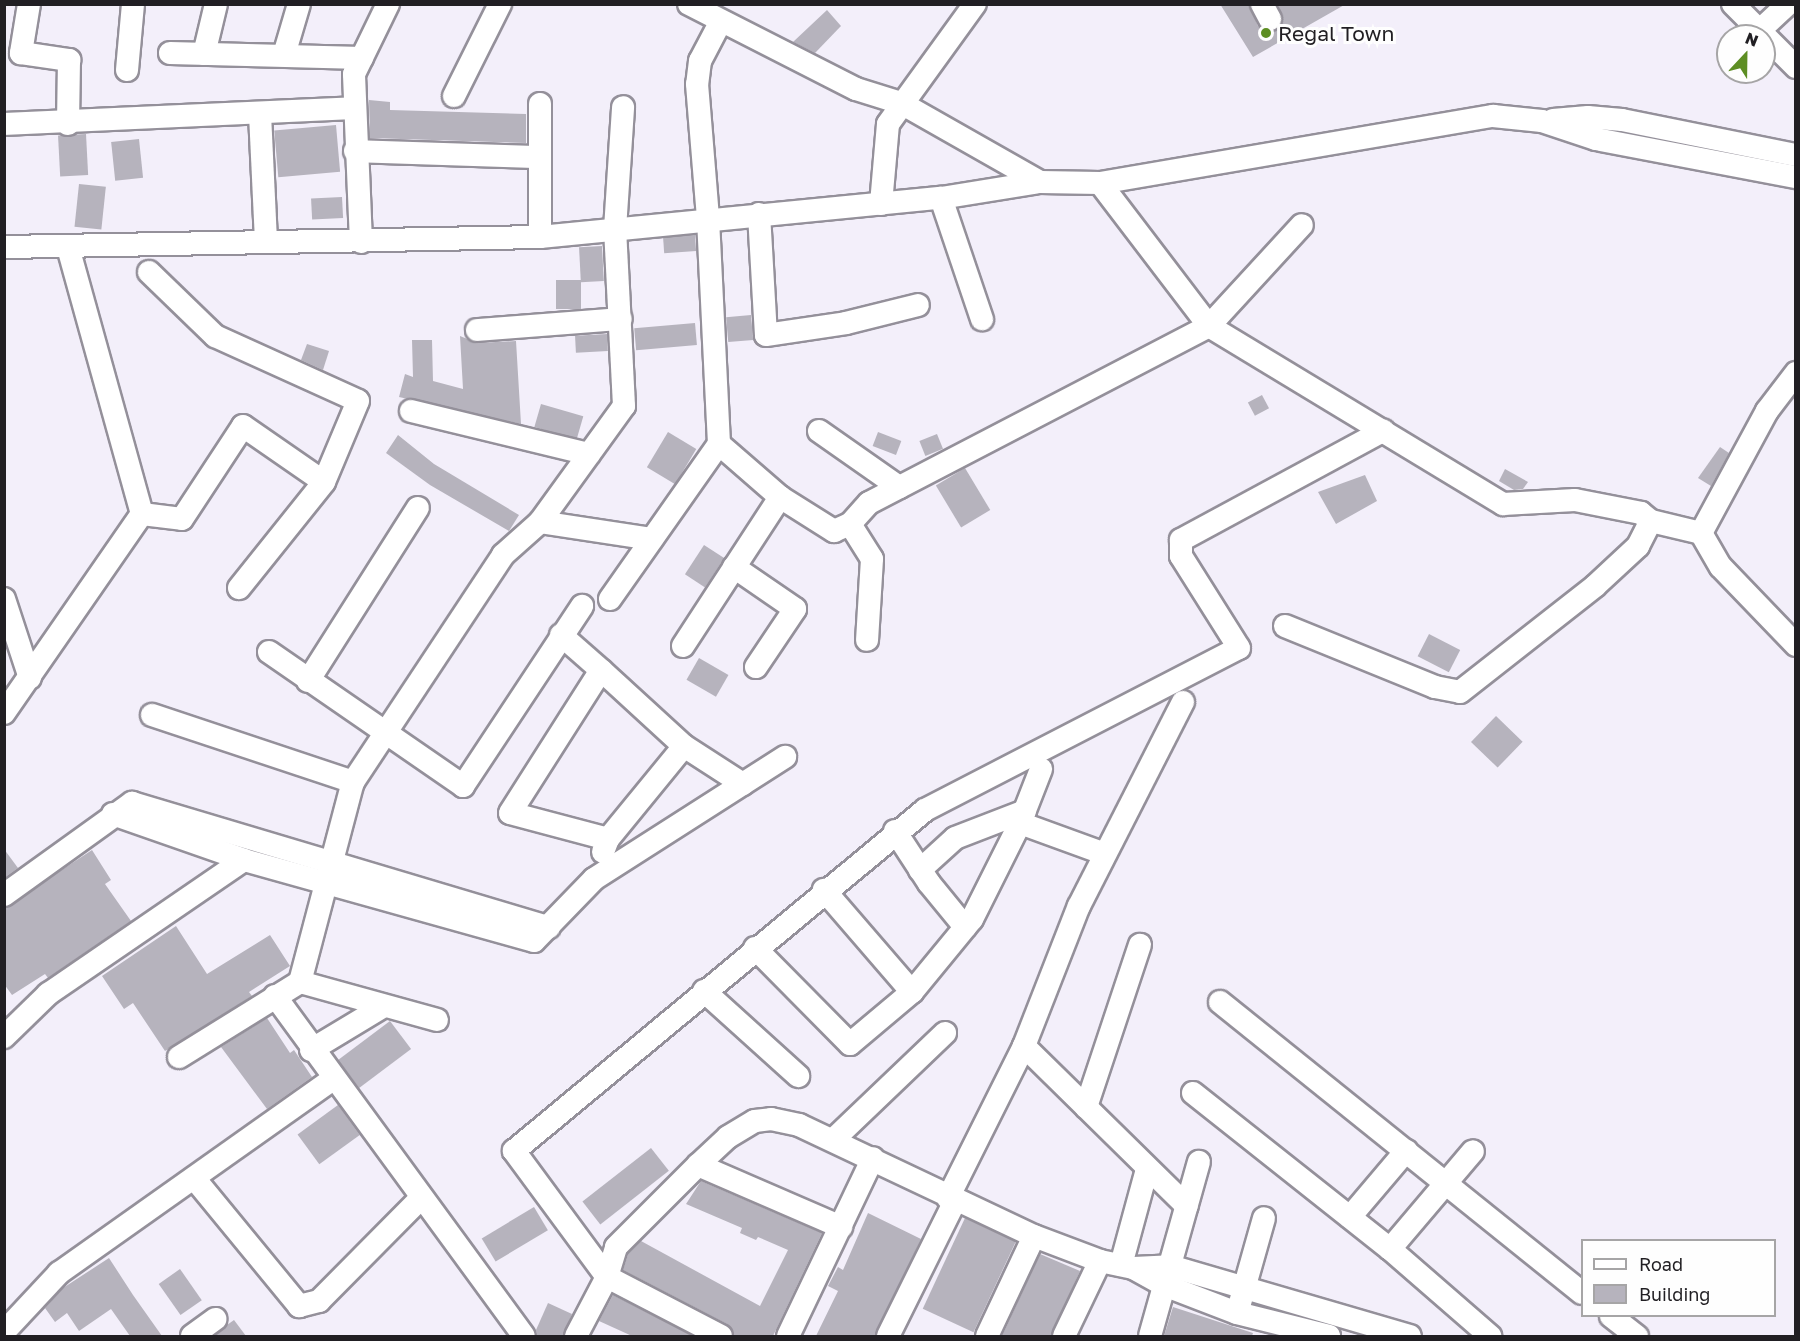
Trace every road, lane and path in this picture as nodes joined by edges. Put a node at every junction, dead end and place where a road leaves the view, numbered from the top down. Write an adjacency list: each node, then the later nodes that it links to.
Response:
1 (29, 4): 29 (street)
2 (133, 4): 20 (street)
3 (216, 4): 16 (street)
4 (299, 4): 17 (street)
5 (388, 4): 18 (street)
6 (500, 4): 21 (street)
7 (975, 4): 22 (street)
8 (1733, 4): 12 (street)
9 (1788, 4): 13 (street)
10 (694, 6): 11 (street)
11 (721, 21): 22 (street); 41 (street)
12 (1752, 24)
13 (1767, 24)
14 (1776, 48): 19 (street)
15 (170, 53): 16 (street)
16 (204, 54): 17 (street)
17 (284, 55): 18 (street)
18 (362, 58): 25 (street)
19 (1796, 68)
20 (127, 70)
21 (454, 96)
22 (901, 103): 36 (street); 39 (street)
23 (540, 104): 33 (street)
24 (623, 106): 43 (street)
25 (354, 108): 26 (street); 31 (street)
26 (260, 114): 29 (street); 45 (street)
27 (1542, 121): 30 (street); 34 (street); 37 (street)
28 (4, 124): 29 (street)
29 (68, 124)
30 (1732, 142): 32 (street); 34 (street)
31 (355, 151): 33 (street); 46 (street)
32 (1796, 155)
33 (539, 157): 44 (street)
34 (1728, 165): 35 (street)
35 (1796, 177)
36 (1040, 182): 37 (street); 38 (street)
37 (1100, 183): 53 (street)
38 (941, 198): 39 (street); 52 (street)
39 (881, 204): 40 (street)
40 (759, 214): 41 (street); 50 (street)
41 (708, 219): 43 (street); 59 (street)
42 (1302, 225): 53 (street)
43 (615, 229): 44 (street); 51 (street)
44 (540, 237): 46 (street)
45 (266, 242): 46 (street); 48 (street)
46 (361, 242)
47 (4, 247): 48 (street)
48 (68, 248): 65 (street)
49 (149, 272): 61 (street)
50 (918, 305)
51 (621, 319): 54 (street); 60 (street)
52 (982, 320)
53 (1209, 326): 58 (street); 62 (street)
54 (477, 330)
55 (1796, 374): 69 (street)
56 (411, 411): 60 (street)
57 (819, 431): 62 (street)
58 (1383, 431): 66 (street); 97 (street)
59 (719, 444): 63 (street); 70 (street)
60 (589, 454): 67 (street)
61 (324, 482): 65 (street); 72 (street)
62 (899, 487): 68 (street)
63 (780, 497): 68 (street); 71 (street)
64 (418, 508): 85 (street)
65 (142, 514): 84 (street)
66 (1651, 521): 69 (street); 76 (street)
67 (540, 522): 70 (street); 89 (street)
68 (850, 524): 78 (street)
69 (1701, 533): 79 (street)
70 (652, 539): 73 (street)
71 (734, 567): 80 (street); 82 (street)
72 (239, 588)
73 (610, 599)
74 (4, 600): 84 (street)
75 (582, 606): 77 (street)
76 (1285, 626)
77 (561, 635): 83 (street); 89 (street)
78 (867, 640)
79 (1796, 645)
80 (683, 646)
81 (269, 652): 85 (street)
82 (756, 667)
83 (601, 670): 90 (street); 98 (street)
84 (30, 678): 87 (street)
85 (308, 681): 89 (street)
86 (1183, 702): 99 (street)
87 (4, 713)
88 (152, 715): 93 (street)
89 (387, 732): 93 (street)
90 (684, 746): 94 (street); 98 (street)
91 (785, 757): 94 (street)
92 (1041, 769): 96 (street)
93 (353, 782): 102 (street)
94 (743, 784): 103 (street)
95 (113, 814): 100 (street); 102 (street); 105 (street)
96 (1022, 817): 99 (street); 101 (street); 106 (street)
97 (895, 831): 101 (street); 104 (street)
98 (608, 839): 103 (street)
99 (1105, 854): 118 (street)
100 (244, 860): 102 (street); 117 (street)
101 (920, 870): 106 (street)
102 (331, 875): 103 (street); 109 (street)
103 (594, 879)
104 (824, 890): 108 (street); 111 (street)
105 (4, 895)
106 (965, 927): 111 (street)
107 (1140, 945): 124 (street)
108 (755, 948): 110 (street); 111 (street)
109 (300, 982): 112 (street); 114 (street)
110 (704, 991): 121 (street); 144 (street)
111 (912, 992)
112 (275, 996): 119 (street); 120 (street)
113 (1220, 1002): 126 (street)
114 (384, 1006): 115 (street); 119 (street)
115 (437, 1020)
116 (945, 1033): 125 (street)
117 (4, 1037)
118 (1024, 1046): 124 (street); 135 (street)
119 (311, 1050): 122 (street)
120 (179, 1058)
121 (798, 1076)
122 (333, 1079): 132 (street); 134 (street)
123 (1193, 1093): 137 (street)
124 (1086, 1107): 131 (street)
125 (833, 1140): 128 (street); 130 (street)
126 (1406, 1151): 133 (street); 137 (street)
127 (1473, 1151): 133 (street)
128 (873, 1158): 135 (street); 139 (street)
129 (1199, 1162): 136 (street)
130 (698, 1166): 139 (street); 144 (street)
131 (1147, 1169): 136 (street); 142 (street)
132 (194, 1178): 134 (street); 151 (street)
133 (1447, 1184): 141 (street); 146 (street)
134 (421, 1198): 153 (street)
135 (952, 1199): 140 (street); 157 (street)
136 (1187, 1206): 143 (street)
137 (1350, 1217): 141 (street)
138 (1264, 1218): 145 (street)
139 (841, 1227): 156 (street)
140 (1034, 1236): 142 (street); 158 (street)
141 (1390, 1249): 163 (street)
142 (1118, 1265): 143 (street); 159 (street)
143 (1167, 1276): 145 (street); 147 (street); 160 (street)
144 (607, 1277): 154 (street); 155 (street)
145 (1244, 1288): 147 (street); 150 (street)
146 (1581, 1292)
147 (1237, 1313): 161 (street)
148 (1612, 1317): 164 (street)
149 (215, 1319): 152 (street)
150 (1348, 1328): 162 (street)
151 (4, 1332)
152 (192, 1336)
153 (524, 1336)
154 (576, 1336)
155 (721, 1336)
156 (788, 1336)
157 (888, 1336)
158 (987, 1336)
159 (1064, 1336)
160 (1150, 1336)
161 (1329, 1336)
162 (1410, 1336)
163 (1490, 1336)
164 (1637, 1336)

